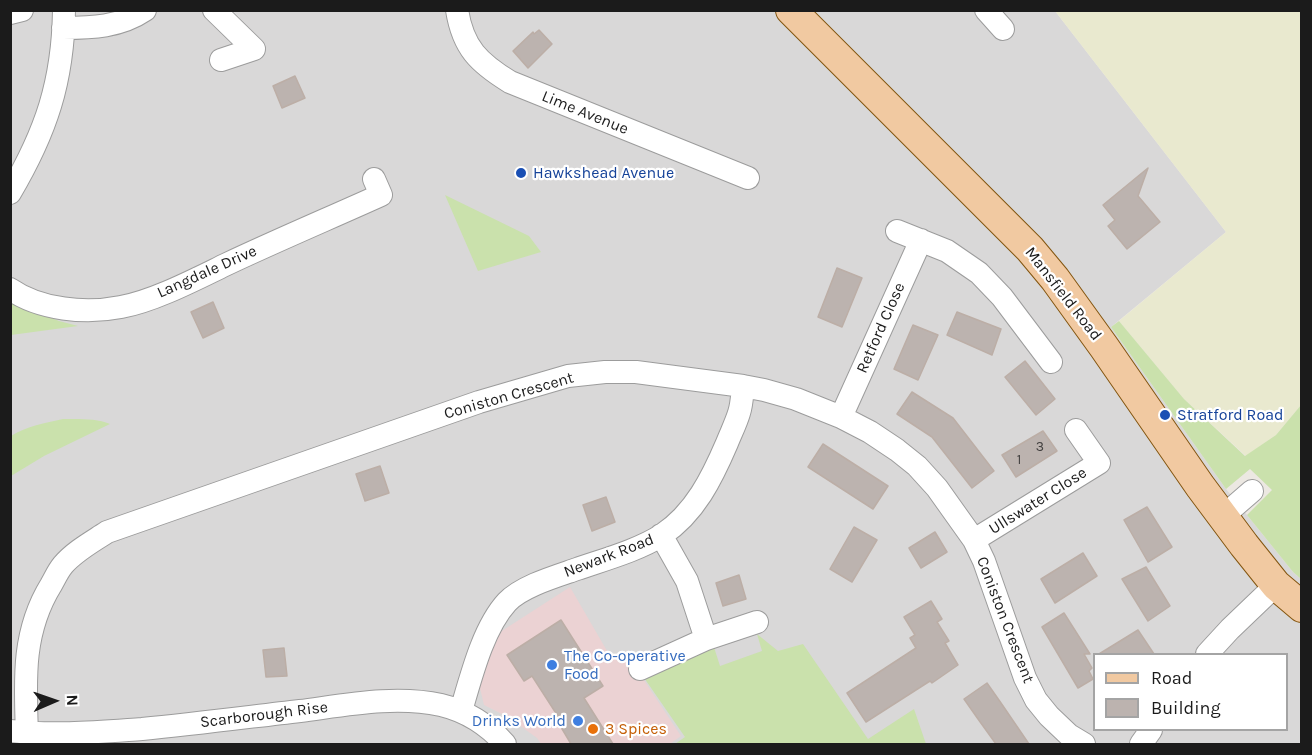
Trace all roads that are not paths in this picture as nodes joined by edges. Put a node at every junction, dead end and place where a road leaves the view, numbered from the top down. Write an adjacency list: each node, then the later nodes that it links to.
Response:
1 (22, 10): 7 (street)
2 (145, 10): 8 (street)
3 (214, 10): 10 (street)
4 (457, 10): 11 (street, Lime Avenue)
5 (790, 10): 22 (main road, Mansfield Road)
6 (986, 10): 9 (street)
7 (10, 13)
8 (63, 19): 13 (street)
9 (1003, 29)
10 (221, 60)
11 (748, 178)
12 (374, 179): 16 (street, Langdale Drive)
13 (10, 194)
14 (897, 231): 15 (street)
15 (921, 240): 17 (street); 19 (street, Retford Close)
16 (10, 289)
17 (1051, 362)
18 (744, 386): 19 (street, Coniston Crescent); 23 (street, Newark Road); 33 (street, Coniston Crescent)
19 (841, 417): 24 (street, Coniston Crescent)
20 (1076, 430): 24 (street, Ullswater Close)
21 (1252, 491): 22 (street)
22 (1222, 517): 25 (main road, Mansfield Road)
23 (661, 535): 28 (street); 31 (street, Newark Road)
24 (974, 540): 36 (street, Coniston Crescent)
25 (1276, 585): 26 (main road, Mansfield Road); 29 (street)
26 (1302, 607)
27 (757, 622): 28 (street)
28 (706, 639): 30 (street)
29 (1208, 653)
30 (640, 669)
31 (461, 711): 34 (street, Scarborough Rise); 35 (street, Scarborough Rise)
32 (1150, 731): 37 (street)
33 (19, 732): 34 (street, Scarborough Rise)
34 (118, 738)
35 (505, 744)
36 (1084, 744)
37 (1142, 744)

